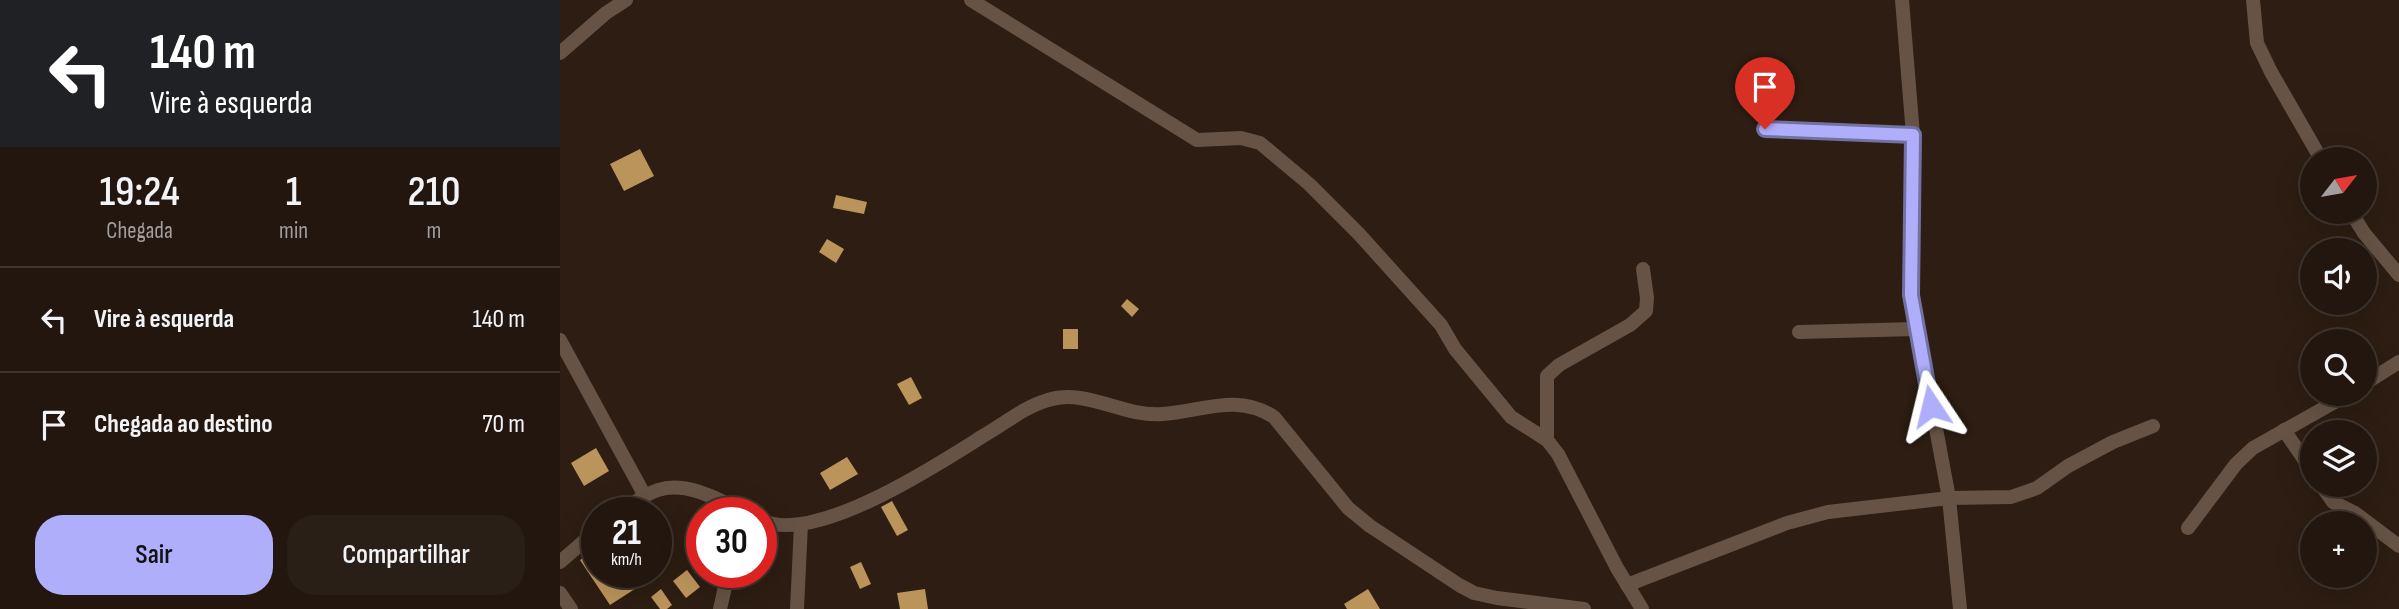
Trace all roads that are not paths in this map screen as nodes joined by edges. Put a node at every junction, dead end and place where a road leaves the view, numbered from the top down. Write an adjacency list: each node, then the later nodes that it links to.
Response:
1 (626, 0): 5 (street)
2 (971, 0): 20 (street)
3 (1902, 0): 7 (street)
4 (2253, 0): 8 (street)
5 (560, 53)
6 (1765, 129): 7 (street)
7 (1913, 135): 12 (street)
8 (2314, 147)
9 (2358, 224): 11 (street)
10 (1643, 270): 20 (street)
11 (2399, 275)
12 (1916, 328): 13 (street); 25 (street)
13 (1799, 332)
14 (560, 340): 22 (street)
15 (2399, 362): 16 (street)
16 (2377, 376)
17 (2327, 406): 19 (street)
18 (2153, 426): 25 (street)
19 (2284, 430): 21 (street); 28 (street)
20 (1547, 440): 32 (street)
21 (2300, 453)
22 (645, 496): 23 (street)
23 (711, 497)
24 (2331, 497): 30 (street)
25 (1949, 498): 32 (street); 42 (street)
26 (801, 524): 27 (street); 35 (street); 38 (street)
27 (777, 525)
28 (2188, 528)
29 (581, 544): 31 (street)
30 (2399, 546)
31 (560, 562)
32 (1627, 585): 41 (street)
33 (725, 588): 37 (street)
34 (560, 593): 36 (street)
35 (1497, 598): 39 (street); 40 (street)
36 (570, 609)
37 (720, 609)
38 (797, 609)
39 (1480, 609)
40 (1584, 609)
41 (1642, 609)
42 (1960, 609)

